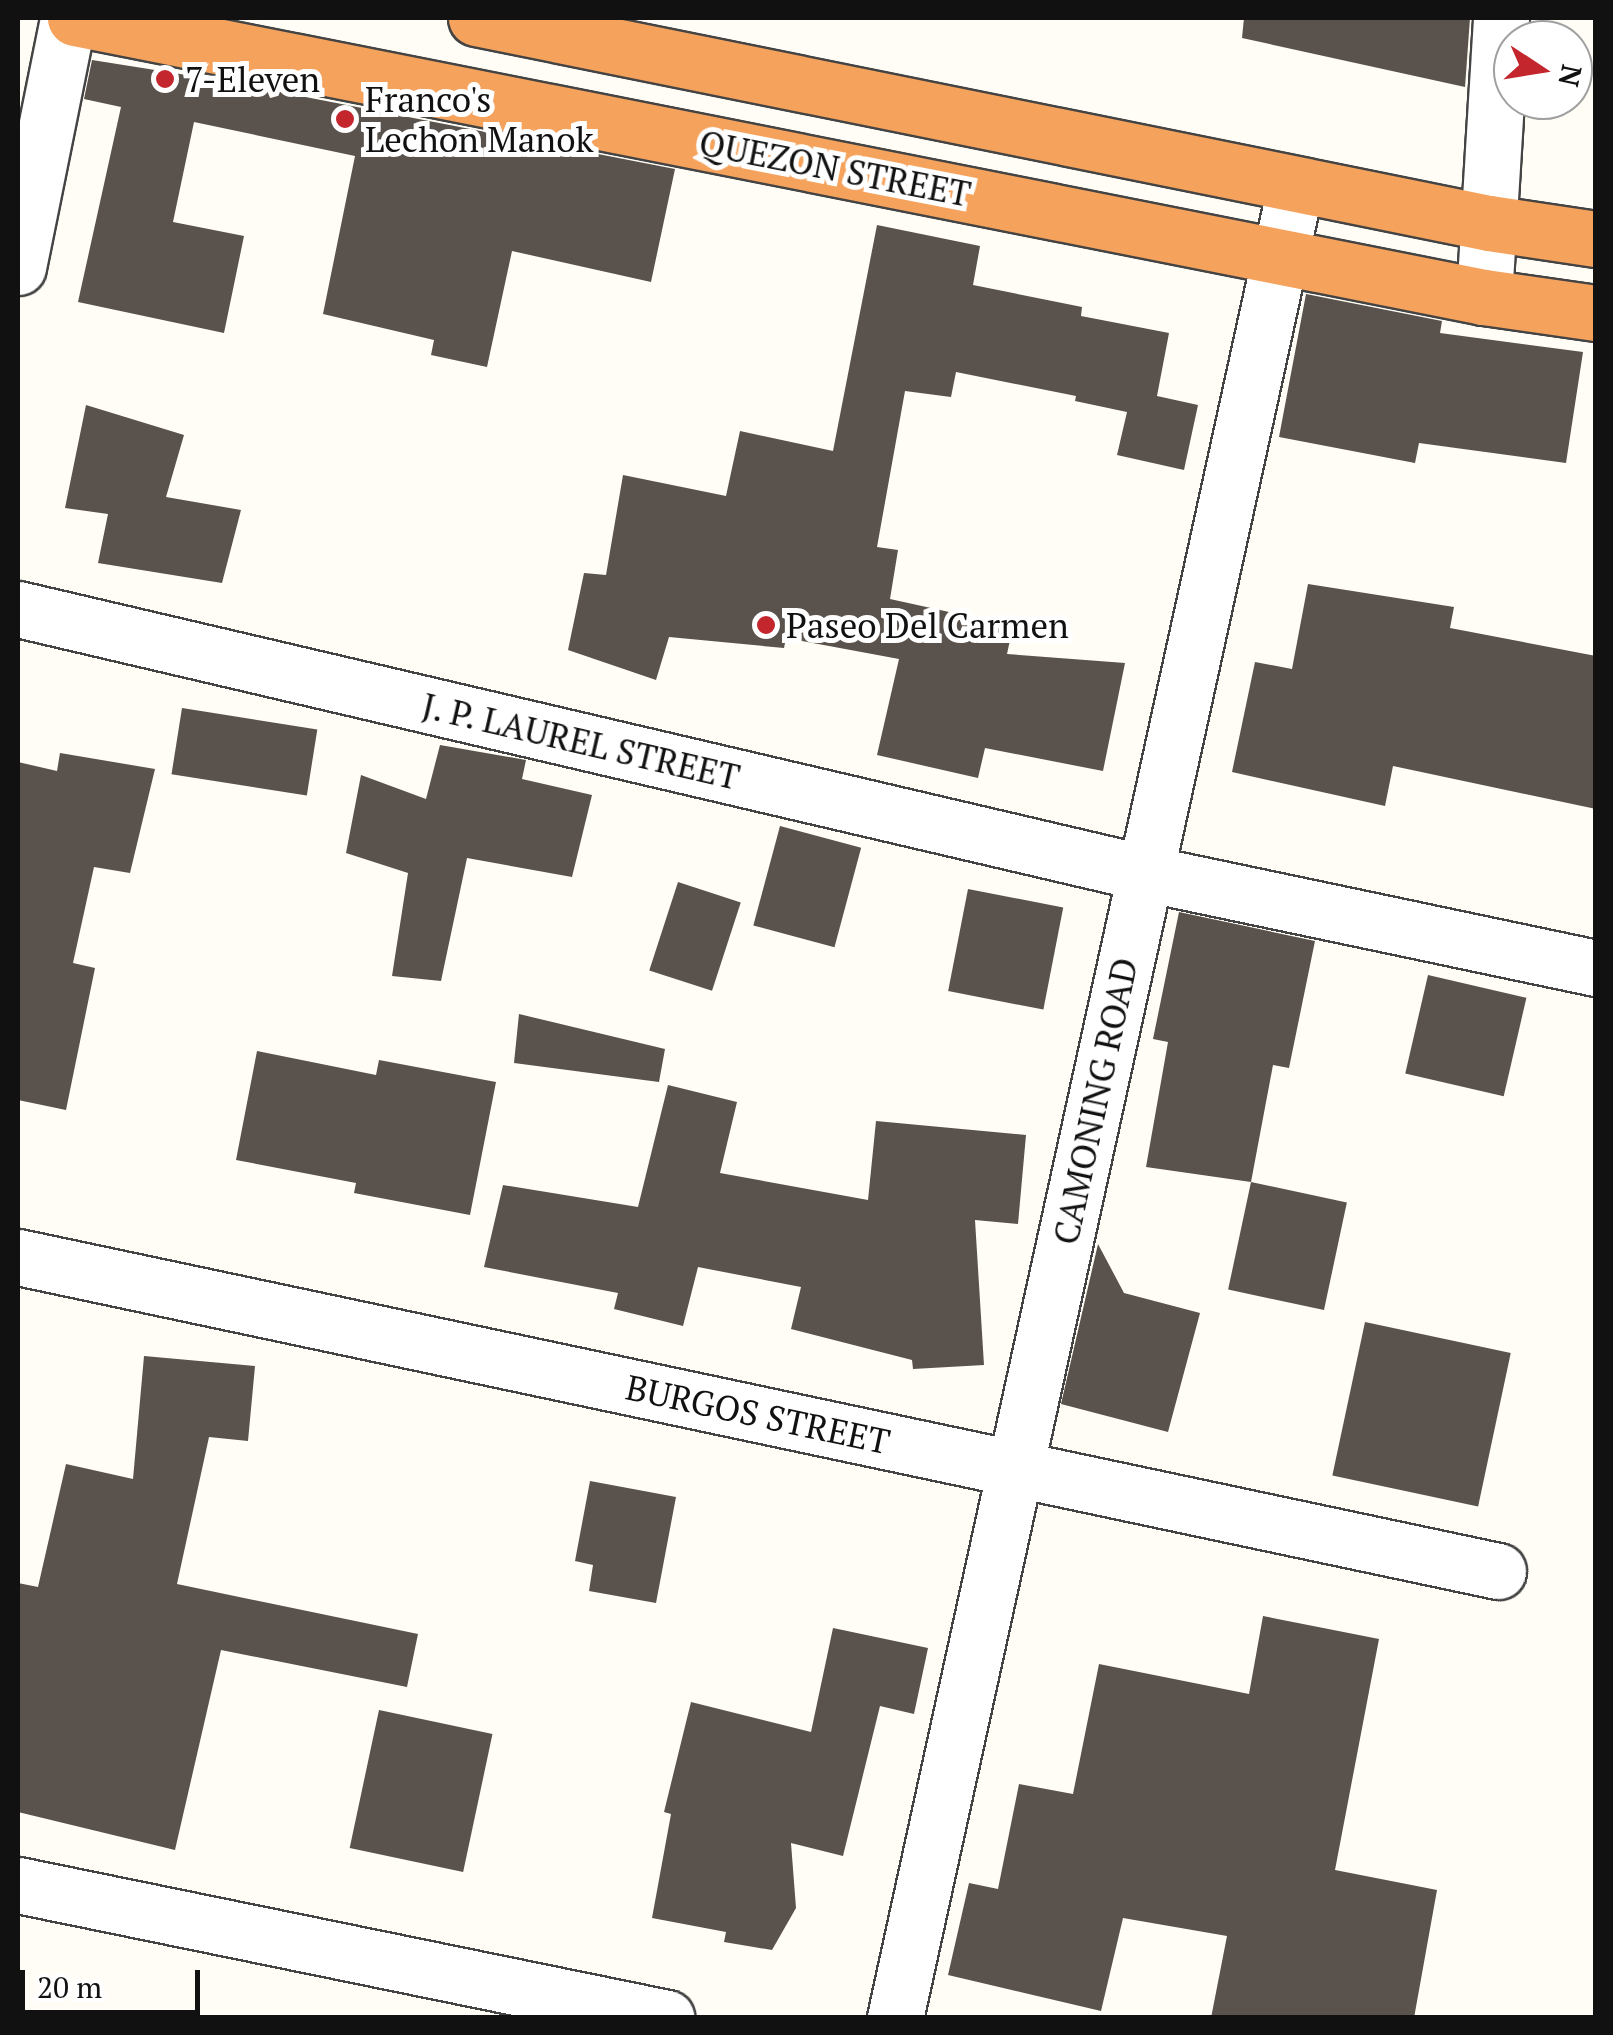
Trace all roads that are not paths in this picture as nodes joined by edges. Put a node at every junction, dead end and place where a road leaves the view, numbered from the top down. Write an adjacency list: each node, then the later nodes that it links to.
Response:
1 (68, 18): 9 (street)
2 (76, 18): 8 (highway, QUEZON STREET)
3 (476, 18): 5 (highway)
4 (1501, 18): 6 (street)
5 (1296, 184): 6 (highway); 8 (street, CAMONING ROAD)
6 (1489, 223): 7 (highway); 10 (street)
7 (1596, 239)
8 (1280, 256): 10 (highway, QUEZON STREET); 13 (street, CAMONING ROAD)
9 (18, 267)
10 (1484, 297): 11 (highway, QUEZON STREET)
11 (1596, 313)
12 (18, 609): 13 (street, J. P. LAUREL STREET)
13 (1145, 873): 14 (street, J. P. LAUREL STREET); 16 (street, CAMONING ROAD)
14 (1596, 968)
15 (18, 1257): 16 (street, BURGOS STREET)
16 (1014, 1469): 17 (street, BURGOS STREET); 20 (street, CAMONING ROAD)
17 (1498, 1572)
18 (18, 1885): 19 (street)
19 (667, 2018)
20 (895, 2018)

